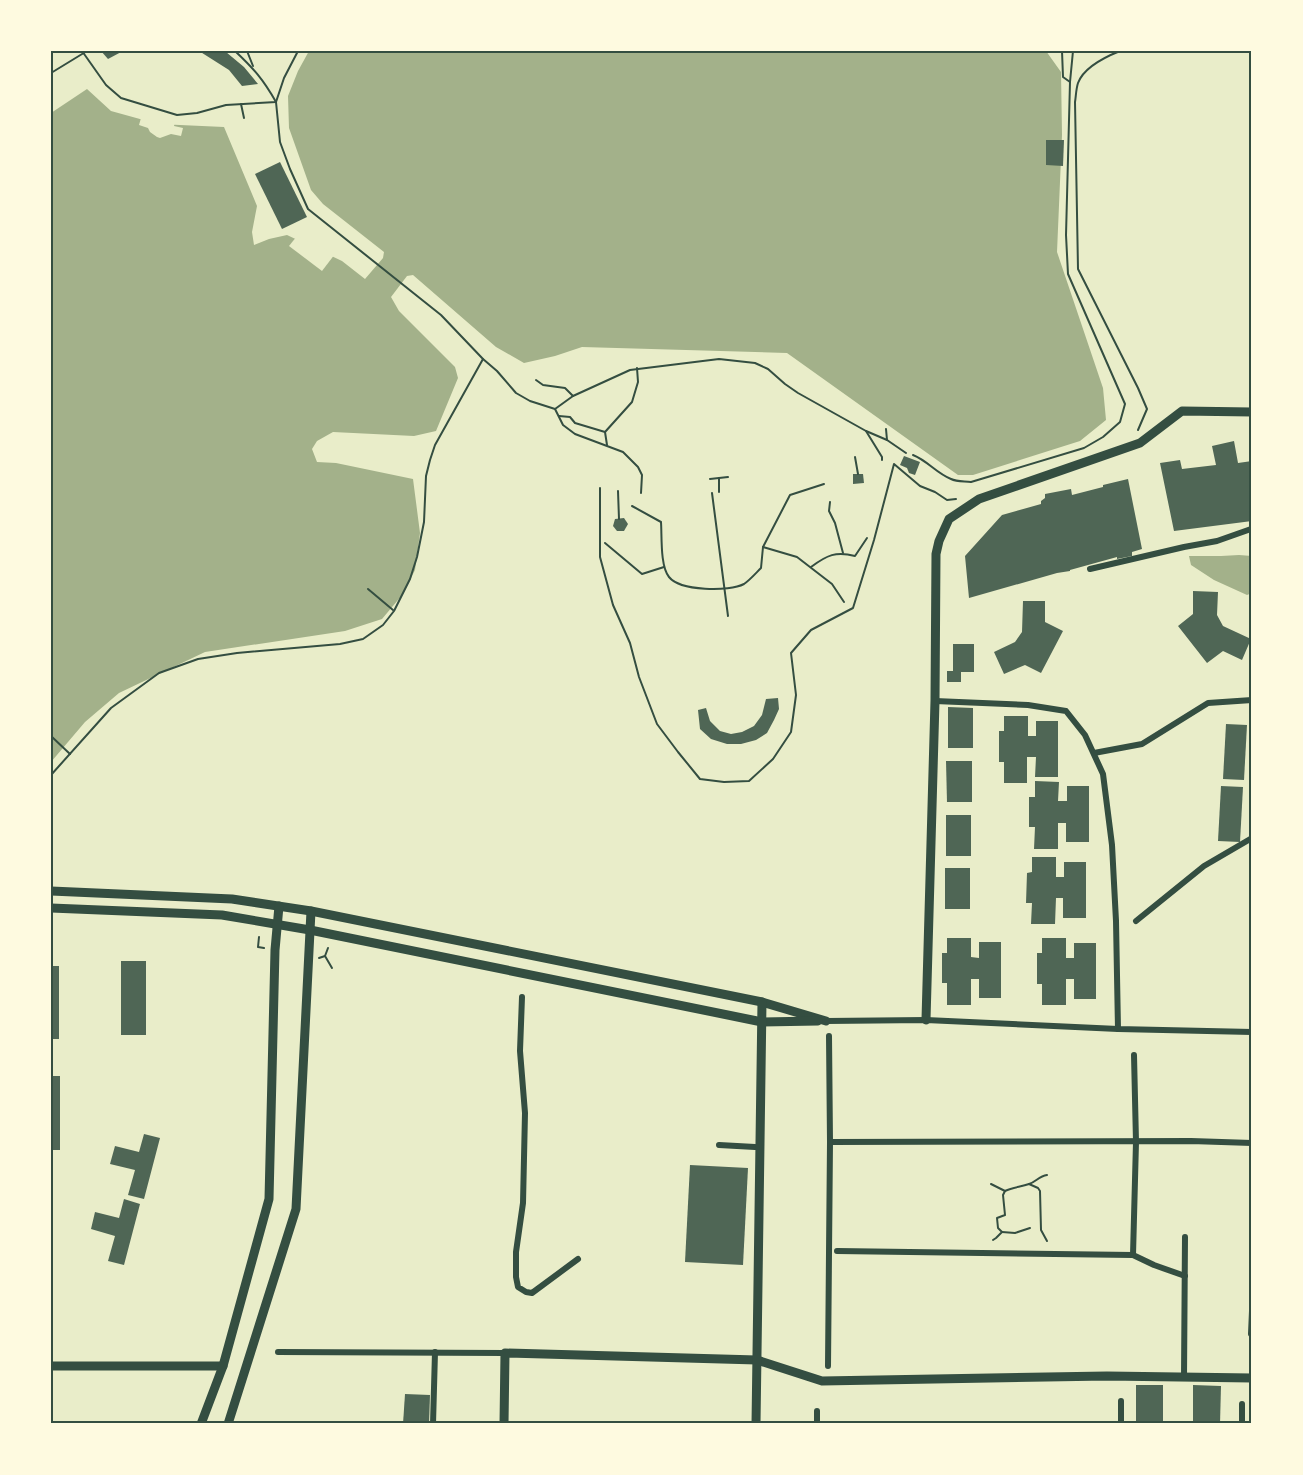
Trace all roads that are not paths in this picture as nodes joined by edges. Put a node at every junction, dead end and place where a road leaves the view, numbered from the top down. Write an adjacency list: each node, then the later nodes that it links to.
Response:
1 (1252, 412): 5 (street)
2 (1251, 529): 3 (street)
3 (1090, 569)
4 (1252, 700): 6 (street)
5 (935, 701): 6 (street); 17 (street)
6 (1094, 753): 20 (street)
7 (1252, 838): 12 (street)
8 (51, 891): 9 (street)
9 (279, 906): 11 (street); 13 (street)
10 (51, 908): 13 (street)
11 (311, 911): 14 (street); 16 (street)
12 (1136, 921)
13 (278, 925): 14 (street); 41 (street)
14 (310, 930): 19 (street); 49 (street)
15 (522, 997): 32 (street)
16 (762, 1002): 18 (street); 19 (street)
17 (926, 1020): 18 (street); 20 (street)
18 (826, 1021): 19 (street)
19 (762, 1022): 39 (street)
20 (1118, 1029): 21 (street)
21 (1252, 1032)
22 (829, 1036): 24 (street)
23 (1134, 1056): 25 (street)
24 (830, 1142): 25 (street); 42 (street)
25 (1136, 1142): 26 (street); 31 (street)
26 (1252, 1143)
27 (719, 1145): 28 (street)
28 (755, 1147)
29 (1185, 1237): 33 (street)
30 (837, 1251): 31 (street)
31 (1133, 1255): 33 (street)
32 (578, 1259)
33 (1185, 1276): 43 (street)
34 (1252, 1311): 35 (street)
35 (1251, 1334)
36 (278, 1352): 37 (street)
37 (435, 1352): 38 (street); 50 (street)
38 (505, 1353): 39 (street); 51 (street)
39 (758, 1360): 43 (street); 52 (street)
40 (51, 1366): 41 (street)
41 (223, 1366): 48 (street)
42 (828, 1366)
43 (1184, 1377): 44 (street)
44 (1252, 1378)
45 (1121, 1401): 54 (street)
46 (1242, 1404): 55 (street)
47 (817, 1411): 53 (street)
48 (201, 1424)
49 (228, 1424)
50 (433, 1424)
51 (504, 1424)
52 (756, 1424)
53 (817, 1424)
54 (1121, 1424)
55 (1242, 1424)

